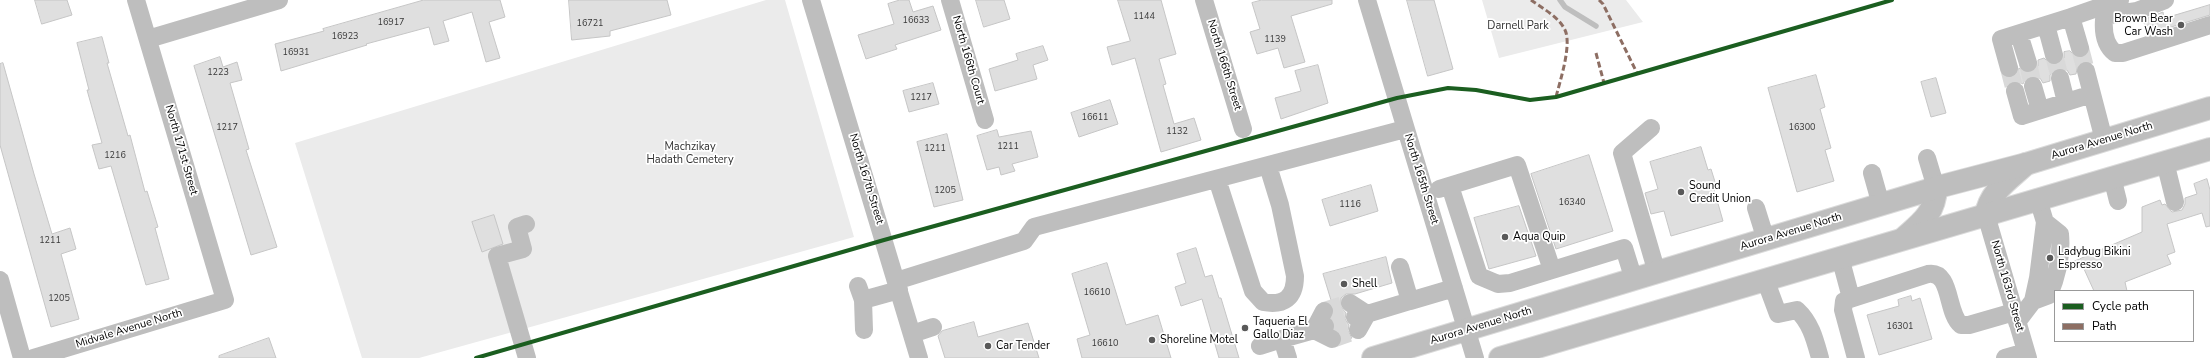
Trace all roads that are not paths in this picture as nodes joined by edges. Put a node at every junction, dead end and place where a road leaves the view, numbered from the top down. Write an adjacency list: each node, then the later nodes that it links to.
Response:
1 (136, 0): 13 (street, North 171st Street)
2 (279, 0): 13 (street)
3 (812, 0): 59 (street, North 167th Street)
4 (950, 0): 26 (street, North 166th Court)
5 (1204, 0): 28 (street, North 166th Street)
6 (1367, 0): 29 (street, North 165th Street)
7 (2120, 0): 9 (street)
8 (2165, 0): 11 (street)
9 (2071, 17): 10 (street); 14 (street)
10 (2046, 25): 12 (street); 15 (street)
11 (2210, 25)
12 (2019, 34): 16 (street); 17 (street)
13 (148, 39): 62 (street, North 171st Street)
14 (2080, 48)
15 (2054, 55)
16 (2028, 62)
17 (2009, 68)
18 (2086, 71): 22 (street)
19 (2060, 78): 23 (street)
20 (2033, 86): 25 (street)
21 (2015, 91): 25 (street)
22 (2092, 94): 23 (street); 30 (street)
23 (2066, 102): 25 (street)
24 (2210, 108): 30 (main road, Aurora Avenue North)
25 (2040, 110)
26 (985, 120)
27 (1651, 128): 55 (street)
28 (1244, 129)
29 (1405, 129): 35 (street); 41 (street, North 165th Street)
30 (2104, 140): 34 (main road, Aurora Avenue North)
31 (2210, 148): 33 (main road)
32 (1928, 158): 40 (street)
33 (2165, 162): 37 (main road); 44 (street)
34 (2026, 164): 40 (main road, Aurora Avenue North); 47 (main road)
35 (1268, 166): 38 (street); 38 (street)
36 (1872, 173): 45 (street)
37 (2112, 177): 42 (main road); 43 (street)
38 (1217, 179): 59 (street)
39 (1450, 186): 41 (street); 54 (street); 54 (street)
40 (1936, 188): 45 (main road, Aurora Avenue North); 50 (main road)
41 (1425, 194): 60 (street, North 165th Street)
42 (2038, 199): 47 (main road); 48 (street)
43 (2118, 201)
44 (2175, 202)
45 (1881, 205): 51 (main road, Aurora Avenue North)
46 (1756, 208): 51 (street)
47 (1986, 215): 50 (main road); 66 (street, North 163rd Street)
48 (2045, 222): 64 (street); 64 (street)
49 (526, 224): 77 (street)
50 (1904, 238): 52 (main road)
51 (1766, 240): 55 (main road, Aurora Avenue North)
52 (1840, 257): 56 (main road); 61 (street)
53 (1400, 267): 63 (street)
54 (1552, 270): 58 (street)
55 (1657, 273): 58 (main road, Aurora Avenue North)
56 (1765, 279): 82 (main road); 83 (street)
57 (0, 280): 75 (street)
58 (1634, 280): 70 (main road, Aurora Avenue North)
59 (897, 286): 69 (street); 71 (street, North 167th Street)
60 (1454, 288): 63 (street); 70 (street, North 165th Street)
61 (1852, 298): 66 (street); 84 (street)
62 (225, 300): 76 (street, Midvale Avenue North)
63 (1410, 301): 65 (street)
64 (2033, 301): 66 (street)
65 (1357, 316)
66 (2016, 317): 74 (street, North 163rd Street)
67 (1324, 326): 72 (street)
68 (933, 327): 71 (street)
69 (864, 330)
70 (1466, 331): 80 (main road, Aurora Avenue North); 81 (street, North 165th Street)
71 (912, 334): 78 (street, North 167th Street)
72 (1282, 339): 73 (street); 79 (street)
73 (1260, 346)
74 (2027, 355): 85 (street)
75 (22, 358)
76 (33, 358)
77 (527, 358)
78 (919, 358)
79 (1288, 358)
80 (1373, 358)
81 (1475, 358)
82 (1500, 358)
83 (1820, 358)
84 (1856, 358)
85 (2005, 358)

